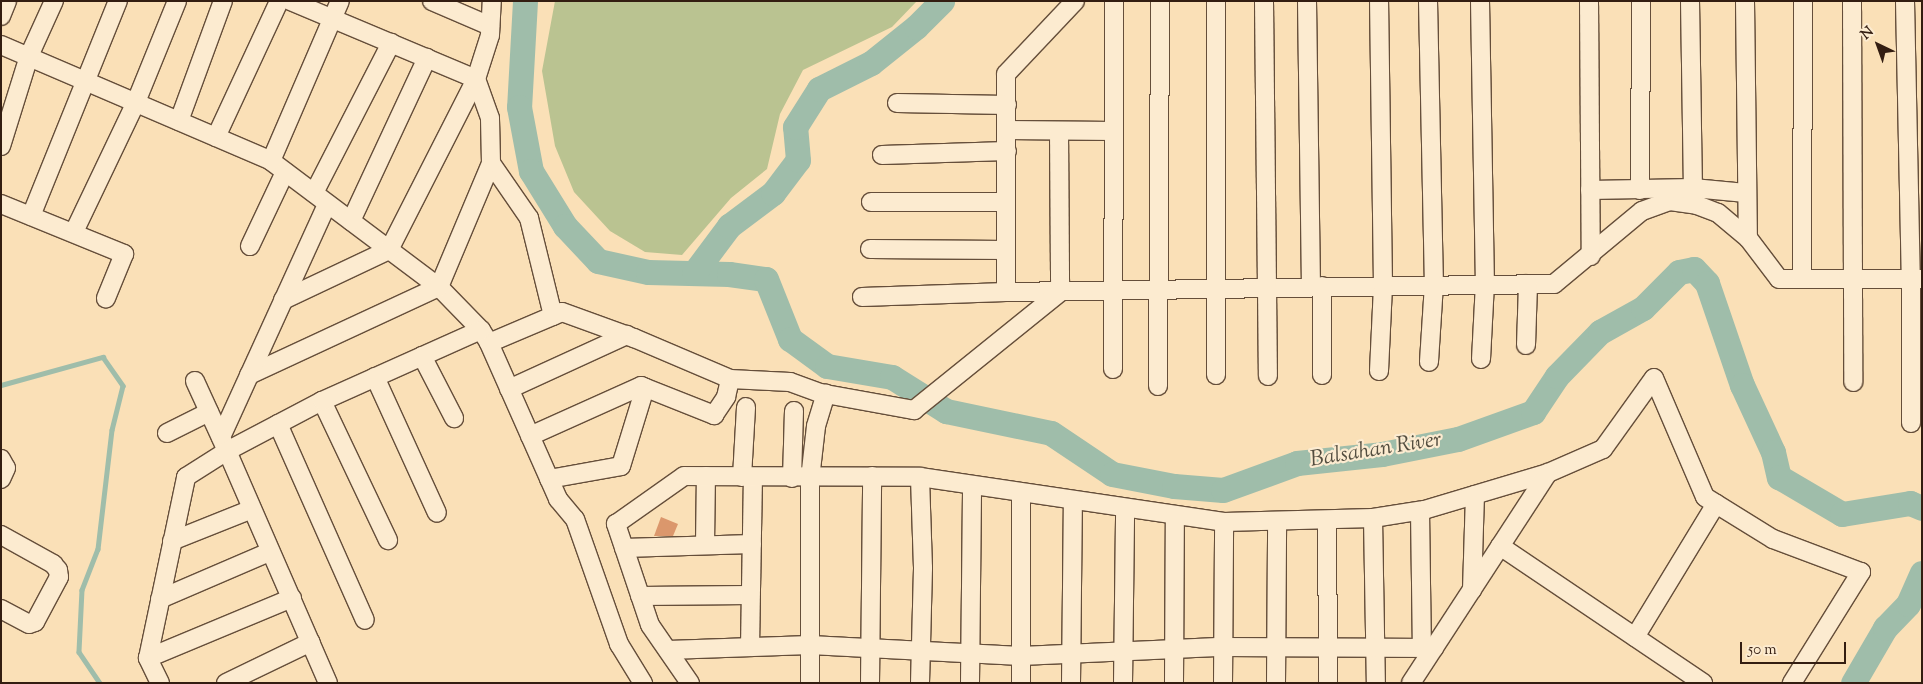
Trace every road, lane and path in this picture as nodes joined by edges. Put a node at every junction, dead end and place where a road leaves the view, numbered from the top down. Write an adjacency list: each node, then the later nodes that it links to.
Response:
1 (7, 1): 27 (street)
2 (54, 1): 32 (street)
3 (118, 1): 35 (street)
4 (177, 1): 36 (street)
5 (222, 1): 39 (street)
6 (279, 1): 43 (street)
7 (290, 1): 28 (street)
8 (340, 1): 28 (street)
9 (432, 1): 29 (street)
10 (492, 1): 29 (street)
11 (1075, 1): 38 (street)
12 (1114, 1): 42 (street)
13 (1160, 1): 78 (street)
14 (1216, 1): 77 (street)
15 (1264, 1): 76 (street)
16 (1307, 1): 74 (street)
17 (1380, 1): 73 (street)
18 (1428, 1): 70 (street)
19 (1480, 1): 71 (street)
20 (1589, 1): 50 (street)
21 (1641, 1): 51 (street)
22 (1690, 1): 49 (street)
23 (1745, 1): 53 (street)
24 (1803, 1): 67 (street)
25 (1852, 1): 68 (street)
26 (1905, 1): 69 (street)
27 (1, 16)
28 (333, 19): 30 (street); 48 (street)
29 (490, 26): 34 (street)
30 (392, 43): 33 (street); 52 (street)
31 (1, 45): 32 (street)
32 (29, 56): 35 (street); 44 (street)
33 (427, 58): 34 (street); 59 (street)
34 (476, 78): 47 (street); 64 (street)
35 (87, 80): 36 (street); 58 (street)
36 (136, 102): 39 (street); 60 (street)
37 (897, 103): 38 (street)
38 (1007, 105): 40 (street)
39 (179, 120): 43 (street)
40 (1007, 130): 41 (street); 45 (street)
41 (1060, 131): 42 (street); 81 (street)
42 (1114, 131): 79 (street)
43 (216, 137): 48 (street)
44 (1, 146)
45 (1007, 151): 46 (street); 55 (street)
46 (882, 155)
47 (490, 163): 75 (street); 85 (street)
48 (278, 166): 52 (street); 62 (street)
49 (1692, 188): 51 (street); 53 (street)
50 (1590, 190): 51 (street); 66 (street)
51 (1640, 190)
52 (314, 193): 57 (street)
53 (1746, 193): 61 (street)
54 (871, 202): 55 (street)
55 (1006, 202): 65 (street)
56 (1, 204): 58 (street)
57 (328, 204): 59 (street); 84 (street)
58 (31, 216): 60 (street)
59 (351, 221): 64 (street)
60 (74, 232): 83 (street)
61 (1748, 238): 66 (street); 67 (street)
62 (250, 246)
63 (870, 249): 65 (street)
64 (389, 250): 75 (street); 84 (street)
65 (1006, 250): 80 (street)
66 (1591, 256): 72 (street)
67 (1802, 279): 68 (street)
68 (1854, 279): 69 (street); 102 (street)
69 (1916, 279): 112 (street)
70 (1434, 284): 71 (street); 73 (street); 91 (street)
71 (1485, 284): 72 (street); 90 (street)
72 (1528, 284): 88 (street)
73 (1383, 285): 74 (street); 93 (street)
74 (1317, 286): 76 (street); 94 (street)
75 (439, 287): 87 (street); 96 (street)
76 (1267, 287): 77 (street); 97 (street)
77 (1215, 288): 78 (street); 95 (street)
78 (1160, 290): 79 (street); 103 (street)
79 (1114, 291): 81 (street); 92 (street)
80 (1006, 292): 81 (street); 82 (street)
81 (1060, 292): 106 (street)
82 (862, 297)
83 (106, 298)
84 (283, 300): 96 (street)
85 (553, 316): 86 (street); 87 (street)
86 (627, 335): 99 (street); 105 (street)
87 (485, 337): 89 (street); 105 (street)
88 (1526, 345)
89 (422, 356): 98 (street); 111 (street)
90 (1481, 359)
91 (1429, 362)
92 (1112, 369)
93 (1379, 371)
94 (1322, 374)
95 (1216, 375)
96 (249, 376): 117 (street)
97 (1268, 376)
98 (375, 377): 107 (street); 136 (street)
99 (730, 378): 101 (street); 104 (street)
100 (195, 381): 110 (street)
101 (790, 382): 106 (street); 114 (street)
102 (1853, 382)
103 (1158, 386)
104 (645, 388): 116 (street); 125 (street)
105 (509, 389): 116 (street)
106 (826, 394): 114 (street)
107 (322, 401): 113 (street); 143 (street)
108 (746, 408): 122 (street)
109 (794, 411): 124 (street)
110 (209, 412): 115 (street); 117 (street)
111 (454, 418)
112 (1911, 423)
113 (278, 424): 117 (street); 156 (street)
114 (816, 426): 126 (street)
115 (167, 433)
116 (530, 436): 125 (street)
117 (224, 444): 134 (street); 144 (street)
118 (1, 459): 127 (street)
119 (1548, 472): 130 (street); 132 (street); 147 (street)
120 (706, 476): 122 (street); 145 (street); 148 (street)
121 (872, 476): 123 (street); 126 (street); 165 (street)
122 (748, 477): 124 (street); 146 (street)
123 (920, 477): 128 (street); 169 (street)
124 (792, 478): 126 (street)
125 (549, 479): 178 (street)
126 (810, 479): 159 (street)
127 (1, 480)
128 (972, 487): 129 (street); 171 (street)
129 (1021, 493): 131 (street); 173 (street)
130 (1476, 495): 135 (street); 150 (street)
131 (1073, 501): 133 (street); 172 (street)
132 (1716, 504): 157 (street); 194 (street)
133 (1126, 508): 137 (street); 170 (street)
134 (252, 509): 144 (street); 149 (street)
135 (1420, 511): 138 (street); 166 (street)
136 (437, 513)
137 (1175, 515): 140 (street); 167 (street)
138 (1373, 518): 139 (street); 162 (street)
139 (1327, 521): 141 (street); 161 (street)
140 (1224, 522): 141 (street); 164 (street)
141 (1277, 522): 160 (street)
142 (1, 535): 155 (street)
143 (388, 540)
144 (172, 541): 154 (street)
145 (706, 544): 146 (street); 148 (street)
146 (752, 544): 151 (street)
147 (1500, 546): 150 (street); 157 (street)
148 (624, 548): 152 (street)
149 (268, 552): 153 (street); 154 (street)
150 (1472, 590): 166 (street)
151 (749, 595): 152 (street); 163 (street)
152 (640, 596): 168 (street)
153 (292, 598): 158 (street); 174 (street)
154 (160, 599): 174 (street)
155 (1, 609)
156 (365, 620)
157 (1635, 637): 193 (street)
158 (311, 642): 176 (street); 177 (street)
159 (810, 645): 163 (street); 165 (street); 180 (street)
160 (1276, 646): 161 (street); 164 (street); 189 (street)
161 (1328, 646): 162 (street); 190 (street)
162 (1376, 646): 166 (street); 191 (street)
163 (750, 647): 168 (street)
164 (1223, 647): 167 (street); 188 (street)
165 (871, 648): 169 (street); 181 (street)
166 (1428, 648): 192 (street)
167 (1175, 649): 170 (street); 187 (street)
168 (668, 650): 179 (street)
169 (918, 651): 171 (street); 182 (street)
170 (1124, 651): 172 (street); 186 (street)
171 (970, 653): 173 (street); 183 (street)
172 (1072, 654): 173 (street); 185 (street)
173 (1021, 656): 184 (street)
174 (148, 658): 175 (street)
175 (160, 683)
176 (226, 683)
177 (328, 683)
178 (643, 683)
179 (690, 683)
180 (810, 683)
181 (870, 683)
182 (920, 683)
183 (970, 683)
184 (1021, 683)
185 (1071, 683)
186 (1123, 683)
187 (1174, 683)
188 (1222, 683)
189 (1276, 683)
190 (1328, 683)
191 (1376, 683)
192 (1411, 683)
193 (1703, 683)
194 (1792, 683)

